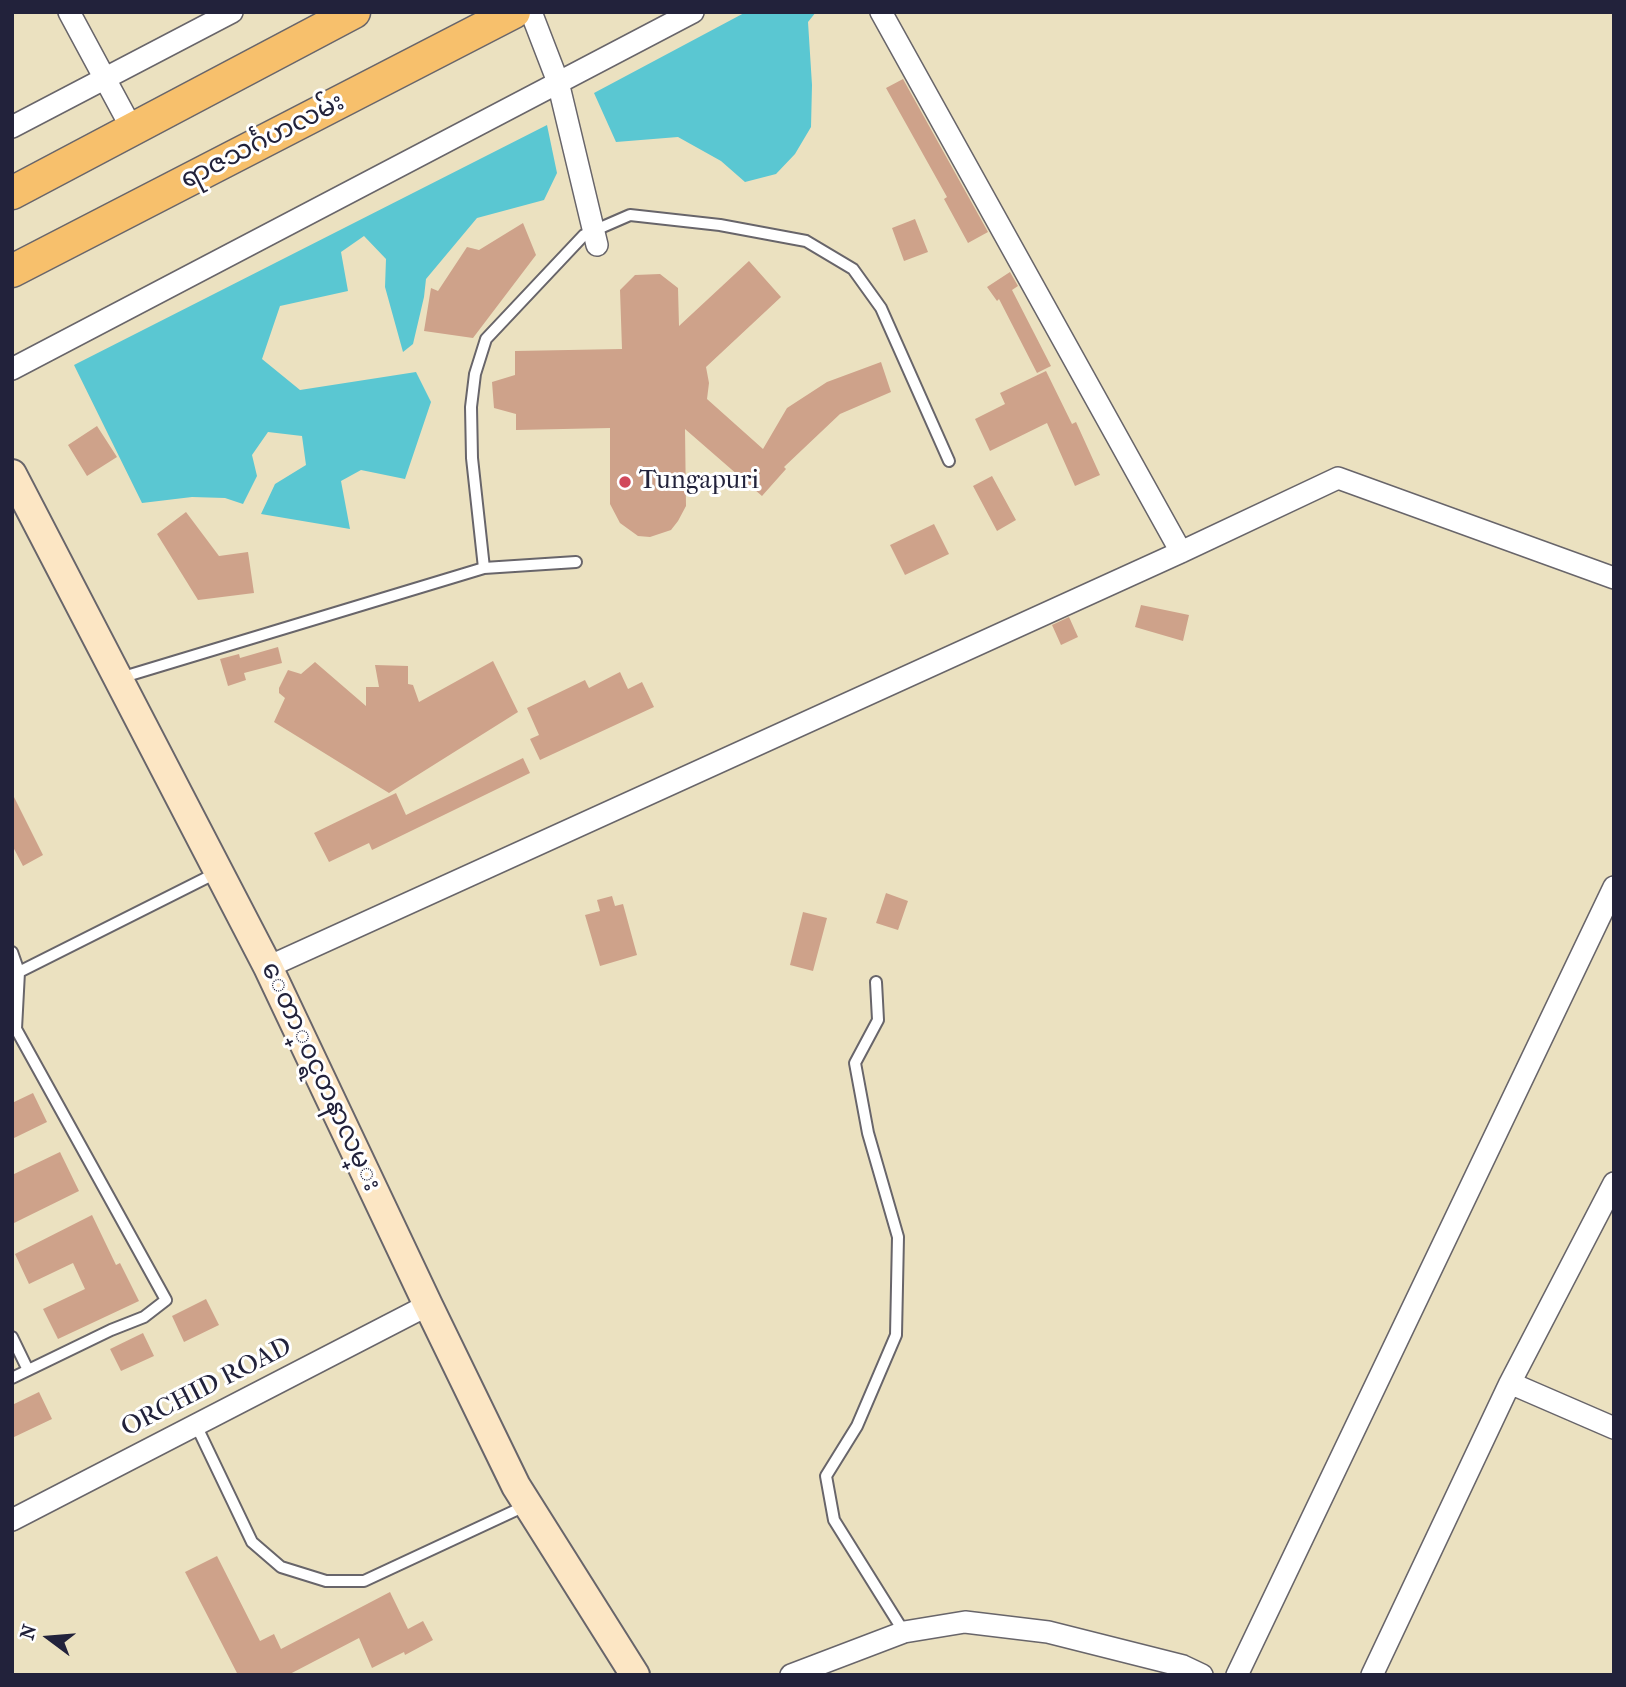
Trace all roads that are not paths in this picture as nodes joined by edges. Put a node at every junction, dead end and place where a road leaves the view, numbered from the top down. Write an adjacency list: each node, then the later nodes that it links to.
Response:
1 (69, 12): 8 (street)
2 (232, 12): 8 (street)
3 (354, 12): 11 (main road)
4 (514, 12): 14 (main road, ရာဇသင်္ဂဟလမ်း)
5 (531, 12): 9 (street)
6 (693, 12): 9 (street)
7 (881, 12): 18 (street)
8 (104, 79): 10 (street); 11 (street)
9 (558, 82): 13 (street); 15 (street)
10 (12, 127)
11 (132, 129): 12 (main road)
12 (12, 193)
13 (595, 237): 16 (lane); 20 (lane)
14 (12, 271)
15 (12, 369)
16 (949, 461)
17 (15, 486): 22 (main road, ေတာ္၀င္ရတနာလမ္း)
18 (1181, 552): 21 (street); 26 (street)
19 (576, 562): 20 (lane)
20 (484, 568): 22 (lane)
21 (1614, 578)
22 (118, 678): 23 (main road, ေတာ္၀င္ရတနာလမ္း)
23 (218, 872): 26 (main road, ေတာ္၀င္ရတနာလမ္း); 27 (lane)
24 (1614, 887): 44 (street)
25 (12, 952): 27 (lane)
26 (268, 967): 31 (main road, ေတာ္၀င္ရတနာလမ္း)
27 (19, 972): 29 (lane)
28 (876, 982): 40 (lane)
29 (14, 1030): 33 (lane)
30 (1614, 1183): 35 (street)
31 (428, 1305): 36 (street, ORCHID ROAD); 38 (main road, ေတာ္၀င္ရတနာလမ္း)
32 (12, 1337): 33 (lane)
33 (29, 1370): 34 (lane)
34 (12, 1378)
35 (1510, 1383): 37 (street); 45 (street)
36 (196, 1425): 38 (lane); 39 (street, ORCHID ROAD)
37 (1614, 1428)
38 (528, 1505): 41 (main road, ေတာ္၀င္ရတနာလမ္း)
39 (12, 1520)
40 (904, 1632): 42 (street); 43 (street)
41 (635, 1675)
42 (791, 1675)
43 (1202, 1675)
44 (1237, 1675)
45 (1372, 1675)

